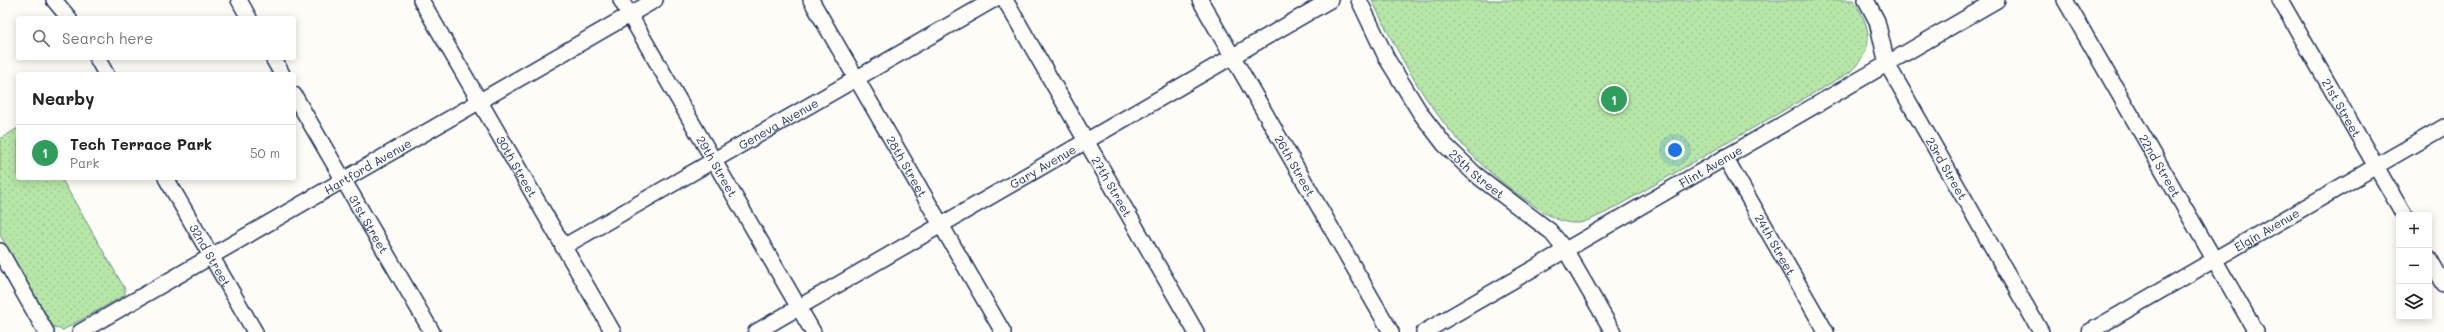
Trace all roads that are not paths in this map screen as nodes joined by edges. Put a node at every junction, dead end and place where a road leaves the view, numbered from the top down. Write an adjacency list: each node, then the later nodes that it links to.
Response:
1 (54, 0): 18 (street)
2 (65, 0): 19 (street)
3 (239, 0): 20 (street)
4 (421, 0): 29 (street, 30th Street)
5 (621, 0): 17 (street, 29th Street)
6 (655, 0): 17 (street, Hartford Avenue)
7 (811, 0): 27 (street, 28th Street)
8 (993, 0): 27 (street, Geneva Avenue)
9 (1005, 0): 31 (street, 27th Street)
10 (1200, 0): 21 (street, 26th Street)
11 (1330, 0): 21 (street, Gary Avenue)
12 (1359, 0): 40 (street, 25th Street)
13 (1866, 0): 24 (street, 23rd Street)
14 (1997, 0): 24 (street, Flint Avenue)
15 (2064, 0): 43 (street, 22nd Street)
16 (2280, 0): 34 (street, 21st Street)
17 (630, 15): 29 (street, Hartford Avenue); 33 (street, 29th Street)
18 (67, 16)
19 (74, 16)
20 (248, 16)
21 (1232, 57): 31 (street, Gary Avenue); 56 (street, 26th Street)
22 (98, 60): 25 (street)
23 (274, 60): 26 (street)
24 (1887, 64): 32 (street, Flint Avenue); 60 (street, 23rd Street)
25 (105, 72)
26 (281, 72)
27 (857, 79): 33 (street, Geneva Avenue); 38 (street, 28th Street)
28 (296, 97): 36 (street, 31st Street)
29 (480, 102): 36 (street, Hartford Avenue); 39 (street, 30th Street)
30 (2444, 127): 34 (street, Elgin Avenue)
31 (1086, 141): 38 (street, Gary Avenue); 55 (street, 27th Street)
32 (1725, 157): 40 (street, Flint Avenue); 59 (street, 24th Street)
33 (714, 161): 39 (street, Geneva Avenue); 46 (street, 29th Street)
34 (2376, 166): 37 (street, 21st Street); 43 (street, Elgin Avenue)
35 (167, 180): 42 (street, 32nd Street)
36 (344, 180): 42 (street, Hartford Avenue); 50 (street, 31st Street)
37 (2402, 212)
38 (941, 225): 46 (street, Gary Avenue); 54 (street, 28th Street)
39 (563, 247): 51 (street, 30th Street)
40 (1566, 251): 57 (street, Flint Avenue); 58 (street, 25th Street)
41 (0, 252): 47 (street)
42 (212, 257): 48 (street, Hartford Avenue); 49 (street, 32nd Street)
43 (2214, 260): 61 (street, Elgin Avenue); 62 (street, 22nd Street)
44 (2432, 263): 45 (street)
45 (2444, 284)
46 (799, 307): 52 (street, Gary Avenue); 53 (street, 29th Street)
47 (46, 332)
48 (80, 332)
49 (255, 332)
50 (432, 332)
51 (613, 332)
52 (756, 332)
53 (813, 332)
54 (1003, 332)
55 (1196, 332)
56 (1391, 332)
57 (1424, 332)
58 (1613, 332)
59 (1826, 332)
60 (2041, 332)
61 (2090, 332)
62 (2256, 332)

